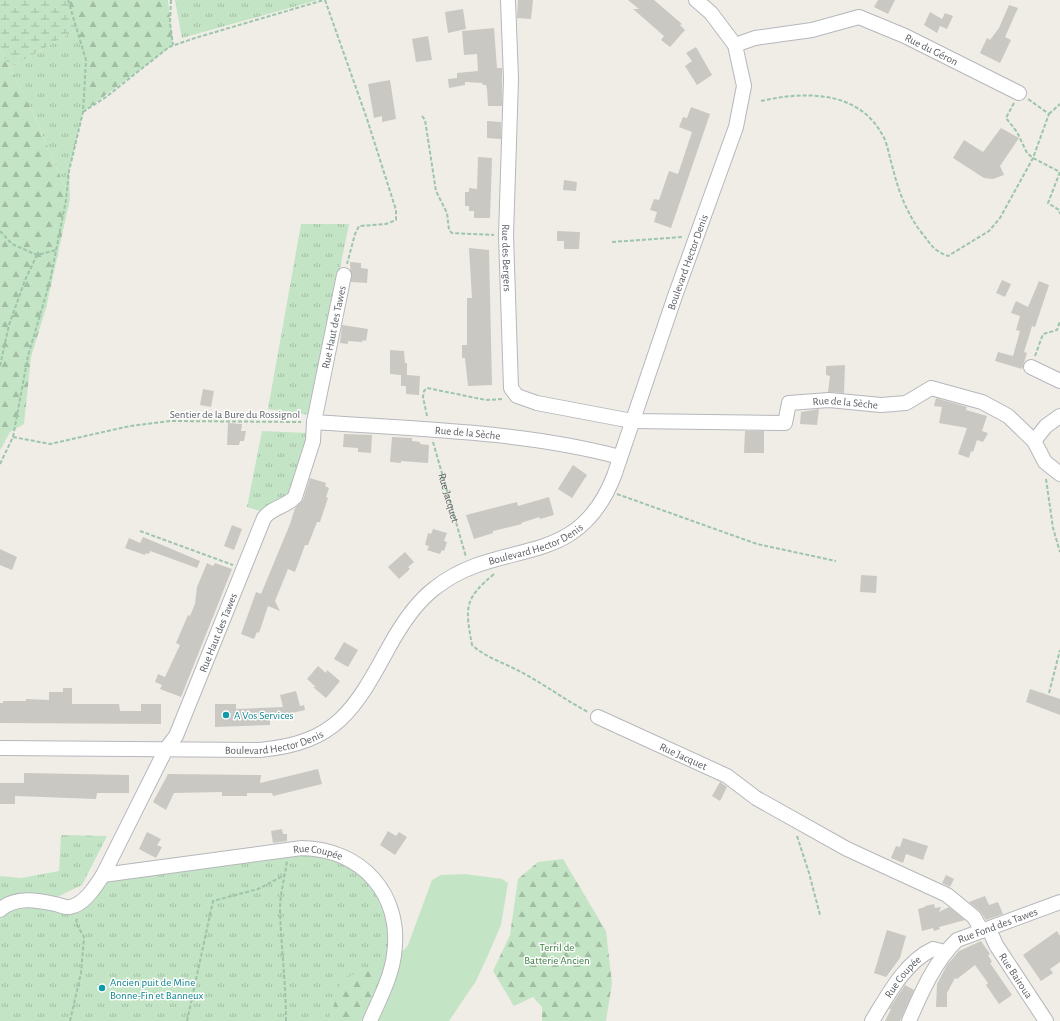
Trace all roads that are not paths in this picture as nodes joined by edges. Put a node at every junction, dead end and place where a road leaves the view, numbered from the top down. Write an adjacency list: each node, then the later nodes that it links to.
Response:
1 (508, 0): 9 (street, Rue des Bergers)
2 (696, 0): 3 (street, Boulevard Hector Denis)
3 (735, 45): 4 (street, Rue du Géron); 9 (street, Boulevard Hector Denis)
4 (1019, 93)
5 (344, 275): 10 (street, Rue Haut des Tawes)
6 (1031, 367): 7 (street)
7 (1060, 381)
8 (1060, 416): 11 (street)
9 (632, 421): 11 (street, Rue de la Sèche); 12 (street, Boulevard Hector Denis)
10 (314, 422): 12 (street, Rue de la Sèche); 16 (street, Rue Haut des Tawes)
11 (1034, 441): 13 (street, Rue de la Sèche)
12 (620, 457): 16 (street, Boulevard Hector Denis)
13 (1060, 474)
14 (598, 717): 20 (street, Rue Jacquet)
15 (0, 748): 16 (street, Boulevard Hector Denis)
16 (166, 749): 17 (street, Rue Haut des Tawes)
17 (103, 876): 19 (street, Rue Haut des Tawes); 22 (street, Rue Coupée)
18 (1060, 902): 20 (street, Rue Fond des Tawes)
19 (0, 910)
20 (986, 930): 21 (street, Rue Fond des Tawes); 25 (street, Rue Bairoua)
21 (945, 952): 23 (street, Rue Coupée); 24 (street, Rue Fond des Tawes)
22 (370, 1021)
23 (872, 1021)
24 (910, 1021)
25 (1046, 1021)

